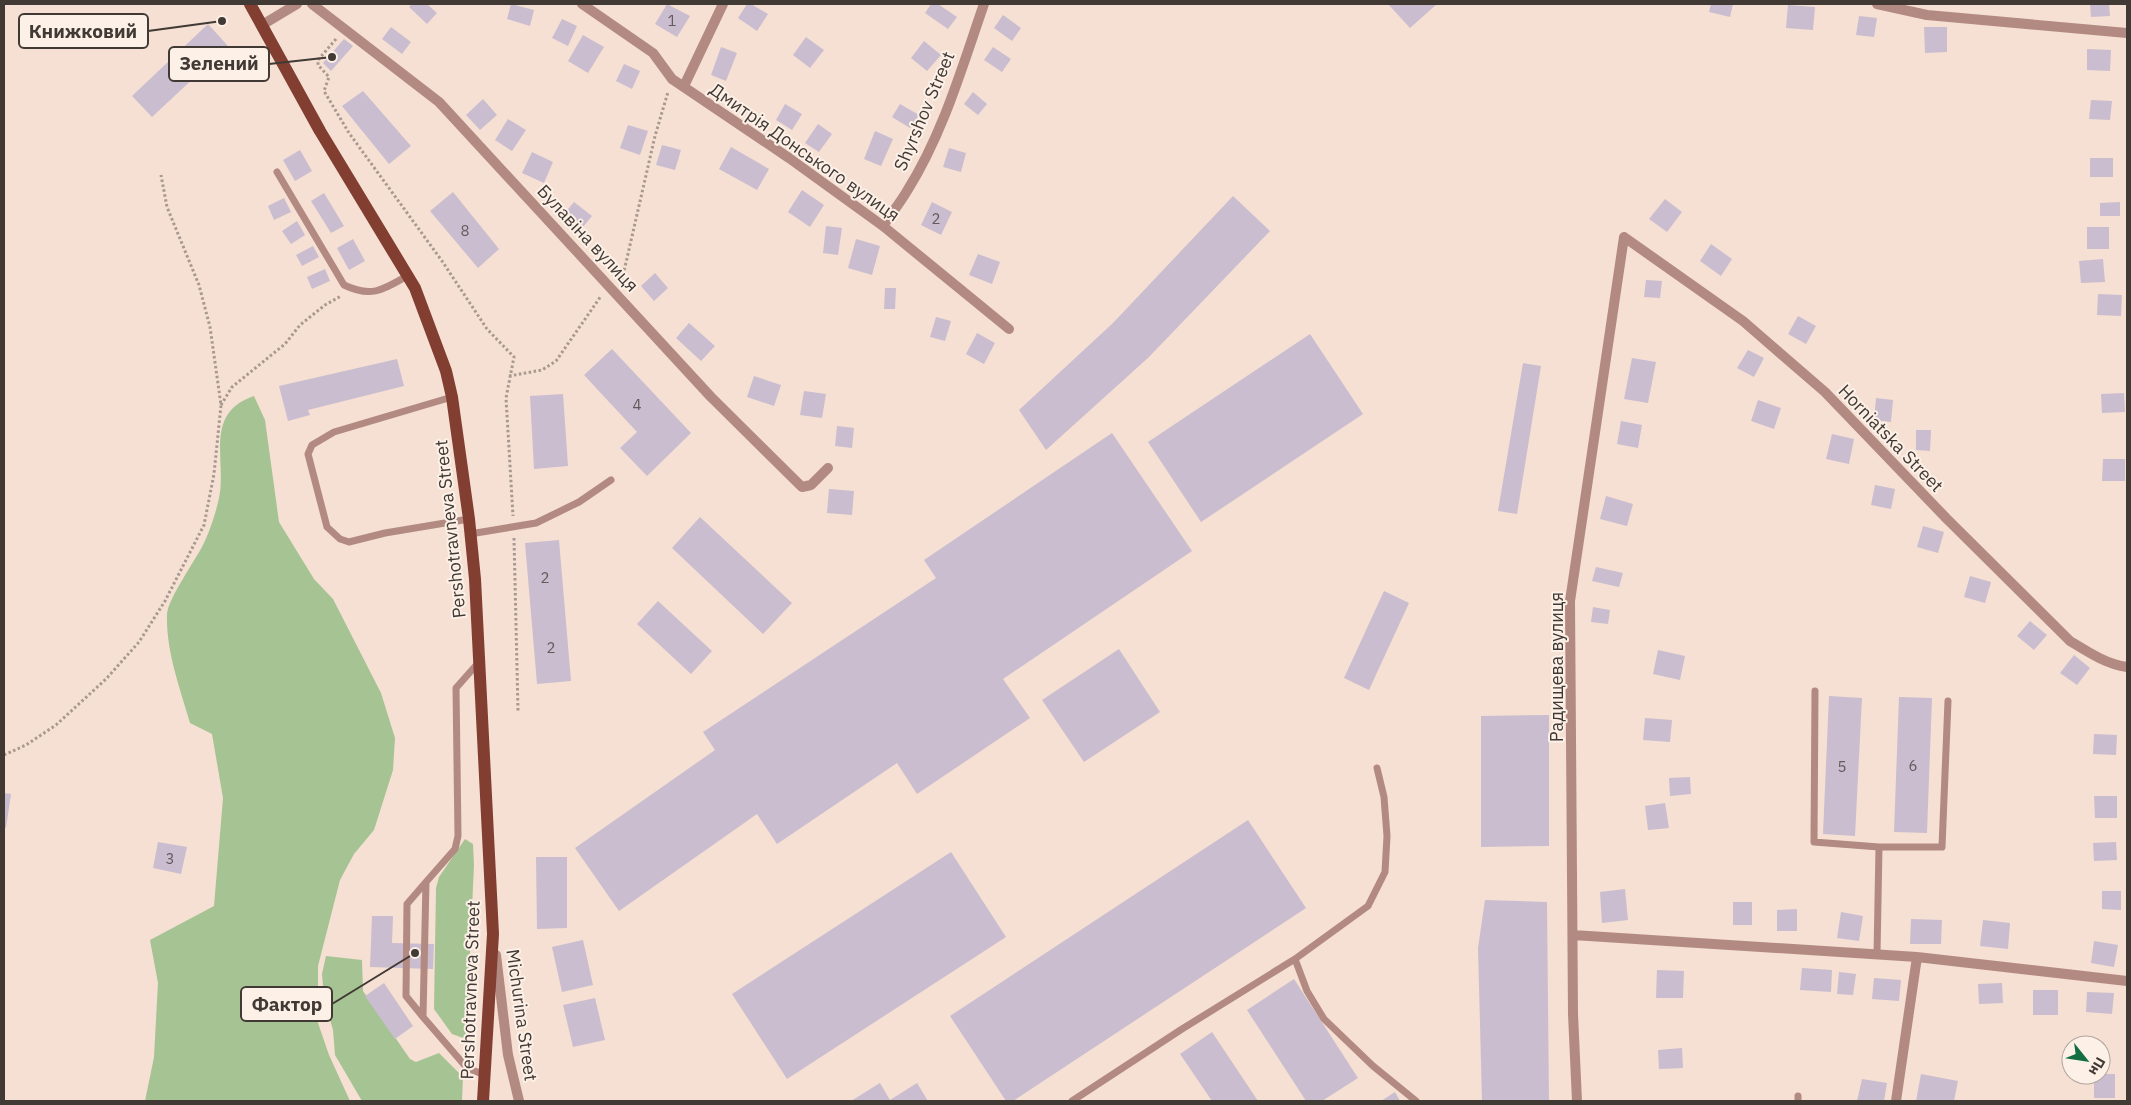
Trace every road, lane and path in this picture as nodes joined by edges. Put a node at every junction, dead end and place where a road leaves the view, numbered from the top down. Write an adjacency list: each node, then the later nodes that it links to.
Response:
1 (250, 4): 8 (main road, Pershotravneva Street)
2 (297, 4): 8 (street)
3 (312, 4): 9 (street, Булавіна вулиця)
4 (582, 4): 11 (street, Дмитрія Донського вулиця)
5 (723, 4): 12 (street)
6 (984, 4): 15 (street, Shyrshov Street)
7 (1877, 4): 10 (street)
8 (262, 25): 17 (main road, Pershotravneva Street)
9 (344, 28): 19 (street, Булавіна вулиця); 21 (path)
10 (2127, 33)
11 (672, 79): 12 (street, Дмитрія Донського вулиця); 19 (path)
12 (684, 86): 15 (street, Дмитрія Донського вулиця)
13 (277, 172): 18 (lane)
14 (161, 175): 23 (path)
15 (883, 226): 20 (street, Дмитрія Донського вулиця)
16 (1624, 237): 30 (street, Horniatska Street); 39 (street, Радищева вулиця)
17 (407, 276): 18 (lane); 22 (main road, Pershotravneva Street)
18 (352, 289): 23 (path)
19 (615, 292): 21 (path); 24 (street, Булавіна вулиця)
20 (1009, 329)
21 (509, 376): 27 (path)
22 (452, 398): 26 (main road, Pershotravneva Street); 26 (lane)
23 (221, 405): 34 (path)
24 (828, 468)
25 (611, 480): 27 (lane)
26 (469, 519): 28 (main road, Pershotravneva Street)
27 (514, 528): 28 (lane); 33 (path)
28 (470, 534): 29 (main road, Pershotravneva Street)
29 (479, 662): 37 (lane); 38 (main road, Pershotravneva Street)
30 (2127, 667)
31 (1815, 691): 36 (lane)
32 (1948, 701): 36 (lane)
33 (518, 711)
34 (4, 755)
35 (1377, 768): 42 (lane)
36 (1879, 846): 40 (lane)
37 (426, 882): 44 (lane); 44 (lane)
38 (493, 934): 45 (main road, Pershotravneva Street); 47 (street, Michurina Street)
39 (1573, 935): 40 (street); 50 (street, Радищева вулиця)
40 (1877, 954): 41 (street)
41 (1916, 957): 43 (street); 51 (street)
42 (1295, 959): 48 (lane); 49 (lane)
43 (2127, 981)
44 (423, 1017): 45 (lane)
45 (485, 1075): 46 (main road, Pershotravneva Street)
46 (483, 1101)
47 (519, 1101)
48 (1072, 1101)
49 (1416, 1101)
50 (1577, 1101)
51 (1896, 1101)

